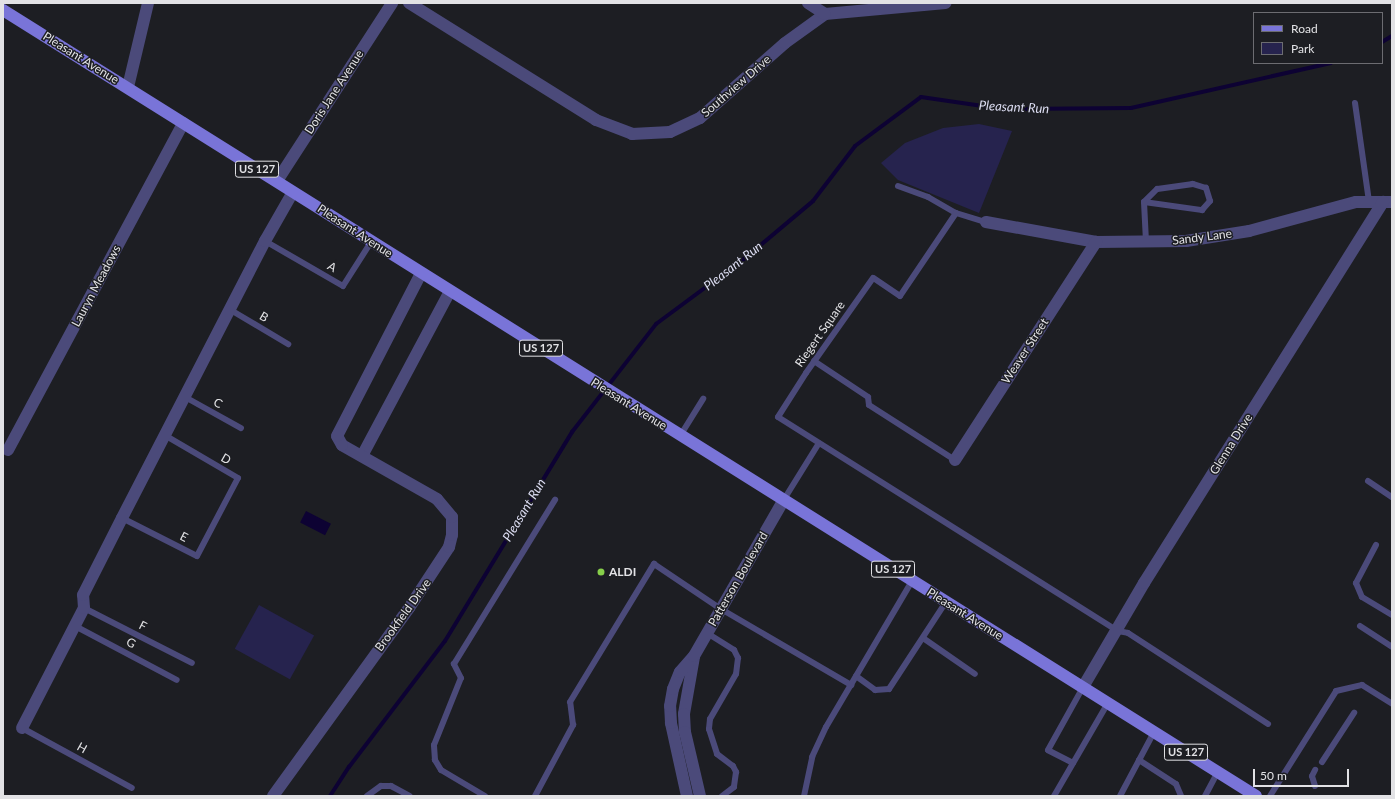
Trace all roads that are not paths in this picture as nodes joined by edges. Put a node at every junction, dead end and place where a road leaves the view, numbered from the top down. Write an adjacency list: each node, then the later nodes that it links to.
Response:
1 (148, 3): 8 (street)
2 (392, 3): 11 (street, Doris Jane Avenue)
3 (409, 3): 7 (street, Southview Drive)
4 (808, 3): 7 (street)
5 (946, 3): 7 (street)
6 (3, 10): 8 (main road, Pleasant Avenue / US 127)
7 (825, 14)
8 (128, 87): 10 (main road, Pleasant Avenue / US 127)
9 (1355, 103): 14 (lane)
10 (183, 123): 11 (main road, Pleasant Avenue / US 127); 34 (street, Lauryn Meadows)
11 (277, 181): 13 (main road, Pleasant Avenue / US 127)
12 (898, 186): 17 (lane)
13 (293, 192): 19 (street); 20 (main road, Pleasant Avenue / US 127)
14 (1369, 201): 16 (street, Sandy Lane); 22 (street, Sandy Lane)
15 (1144, 202): 15 (lane); 22 (lane)
16 (1387, 202): 51 (street, Glenna Drive)
17 (956, 213): 18 (lane); 27 (lane, Riegert Square)
18 (986, 222): 21 (street, Sandy Lane)
19 (264, 241): 20 (lane, A); 25 (street)
20 (371, 242): 23 (main road, Pleasant Avenue / US 127)
21 (1096, 242): 22 (street, Sandy Lane); 36 (street, Weaver Street)
22 (1146, 242)
23 (421, 273): 24 (main road, Pleasant Avenue / US 127); 35 (street, Brookfield Drive)
24 (450, 291): 32 (main road, Pleasant Avenue / US 127); 35 (street)
25 (229, 309): 26 (lane, B); 28 (street)
26 (288, 344)
27 (814, 361): 33 (lane, Riegert Square); 36 (lane)
28 (185, 398): 30 (lane, C); 31 (street)
29 (703, 399): 32 (lane)
30 (240, 428)
31 (166, 436): 41 (lane, D); 42 (street)
32 (680, 436): 40 (main road, Pleasant Avenue / US 127)
33 (819, 443): 40 (lane); 51 (lane)
34 (8, 450)
35 (362, 456): 75 (street, Brookfield Drive)
36 (955, 460)
37 (1368, 481): 38 (lane)
38 (1392, 497)
39 (555, 500): 78 (lane)
40 (783, 501): 44 (main road, Pleasant Avenue / US 127); 47 (street, Patterson Boulevard)
41 (217, 517): 42 (lane, E)
42 (122, 518): 46 (street)
43 (1376, 545): 48 (lane)
44 (912, 581): 45 (main road, Pleasant Avenue / US 127); 58 (lane)
45 (946, 602): 53 (lane); 61 (main road, Pleasant Avenue / US 127)
46 (84, 608): 49 (street); 56 (lane, F)
47 (721, 609): 52 (street, Patterson Boulevard); 60 (lane); 79 (lane)
48 (1392, 616)
49 (75, 626): 59 (lane, G); 66 (street)
50 (1360, 626): 54 (lane)
51 (1118, 631): 61 (street, Glenna Drive); 65 (lane)
52 (707, 633): 55 (street, Patterson Boulevard); 82 (lane)
53 (923, 638): 57 (lane); 58 (lane)
54 (1392, 647)
55 (694, 656): 80 (street, Patterson Boulevard); 81 (street, Patterson Boulevard)
56 (192, 663)
57 (976, 674)
58 (856, 676): 60 (lane)
59 (177, 680)
60 (851, 685): 83 (lane)
61 (1083, 688): 62 (main road, Pleasant Avenue / US 127); 70 (lane)
62 (1108, 703): 67 (main road, Pleasant Avenue / US 127); 70 (lane)
63 (1392, 704): 89 (lane)
64 (1354, 713): 69 (lane)
65 (1268, 724)
66 (22, 728): 74 (lane, H)
67 (1154, 732): 68 (lane); 72 (main road, Pleasant Avenue / US 127)
68 (1139, 760): 85 (lane); 86 (lane)
69 (1322, 762)
70 (1073, 763): 84 (lane)
71 (1315, 770): 73 (lane)
72 (1218, 772): 87 (lane); 88 (main road, Pleasant Avenue / US 127)
73 (1315, 786)
74 (132, 788)
75 (273, 796)
76 (367, 796): 77 (lane)
77 (410, 796)
78 (485, 796)
79 (535, 796)
80 (687, 796)
81 (700, 796)
82 (722, 796)
83 (804, 796)
84 (1054, 796)
85 (1120, 796)
86 (1181, 796)
87 (1205, 796)
88 (1256, 796)
89 (1270, 796)

